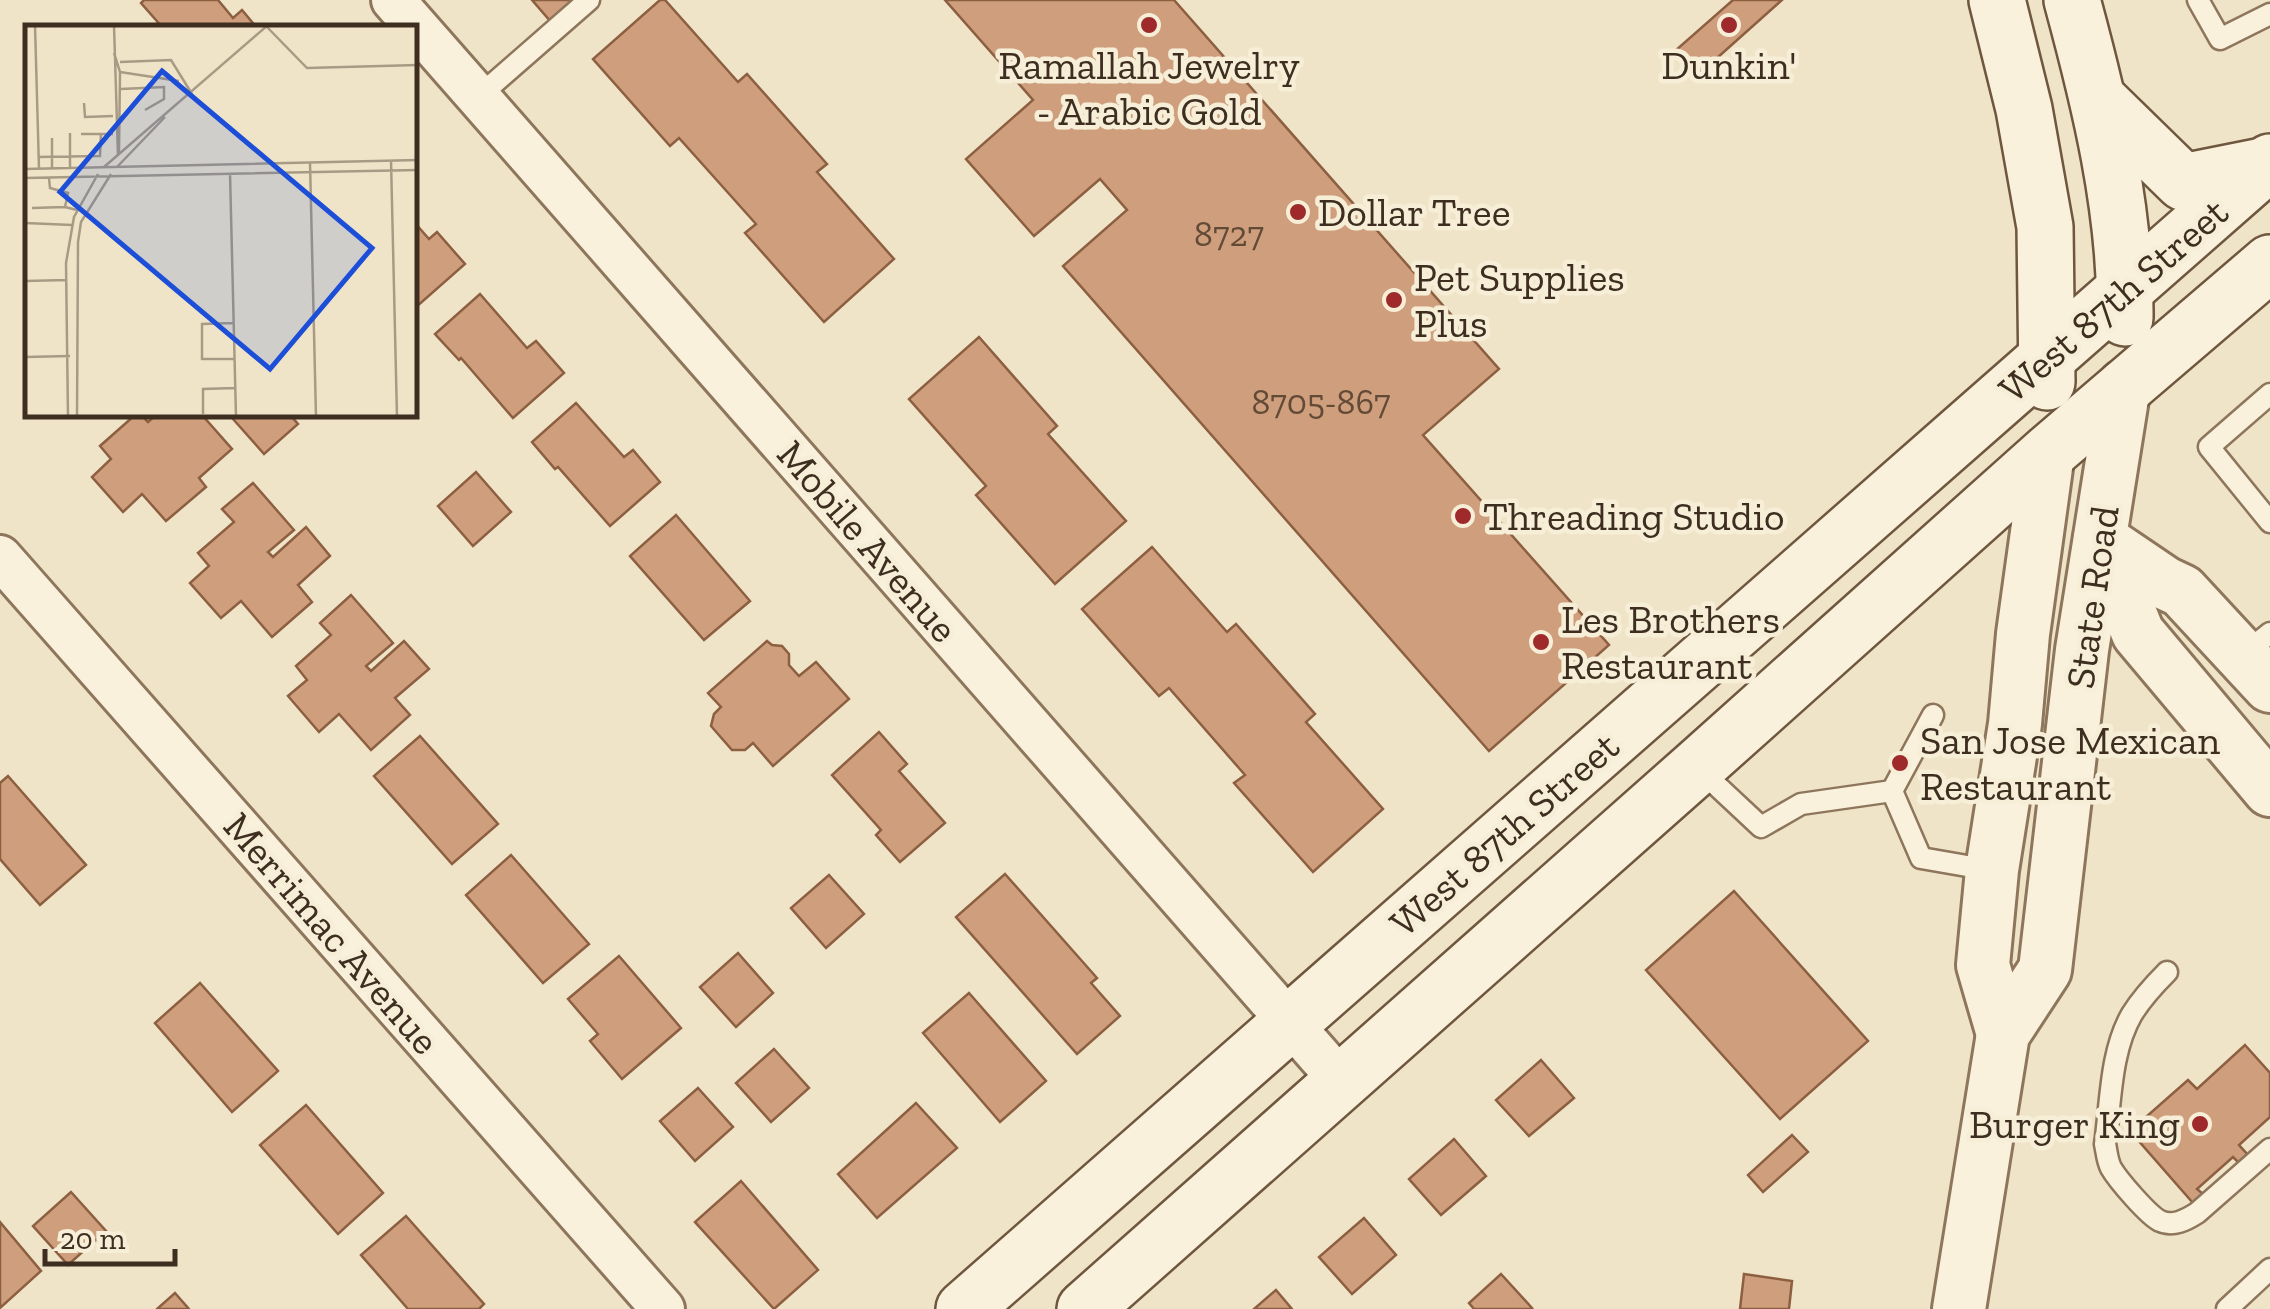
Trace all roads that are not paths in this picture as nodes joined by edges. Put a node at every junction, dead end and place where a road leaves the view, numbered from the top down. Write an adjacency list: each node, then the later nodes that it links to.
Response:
1 (392, 0): 7 (street, Mobile Avenue)
2 (589, 0): 9 (lane)
3 (1997, 0): 14 (main road)
4 (2072, 0): 10 (main road)
5 (2198, 0): 6 (lane)
6 (2270, 14)
7 (414, 25)
8 (418, 29): 9 (street, Mobile Avenue)
9 (478, 97): 28 (street, Mobile Avenue)
10 (2100, 101): 11 (main road); 13 (main road)
11 (2268, 164): 13 (main road, West 87th Street)
12 (2260, 278): 15 (main road, West 87th Street)
13 (2125, 290): 14 (main road, West 87th Street); 15 (main road)
14 (2047, 359): 17 (main road); 28 (main road, West 87th Street)
15 (2124, 386): 17 (main road, West 87th Street); 19 (street, State Road)
16 (2270, 394): 18 (lane)
17 (2048, 452): 19 (street); 23 (main road, West 87th Street); 26 (street, State Road)
18 (2270, 522)
19 (2100, 539): 21 (street); 24 (street); 29 (street, State Road)
20 (0, 557): 33 (street, Merrimac Avenue)
21 (2261, 658)
22 (1933, 716): 25 (lane)
23 (1697, 767): 25 (lane); 30 (main road, West 87th Street)
24 (2270, 790)
25 (1892, 791): 26 (lane)
26 (1992, 870): 29 (street, State Road)
27 (2167, 972): 31 (lane)
28 (1290, 1022): 30 (street, Mobile Avenue); 34 (main road, West 87th Street)
29 (2003, 1034): 36 (street, State Road)
30 (1342, 1082): 35 (main road, West 87th Street)
31 (2270, 1149)
32 (2270, 1269): 37 (lane)
33 (664, 1309)
34 (964, 1309)
35 (1085, 1309)
36 (1959, 1309)
37 (2227, 1309)

